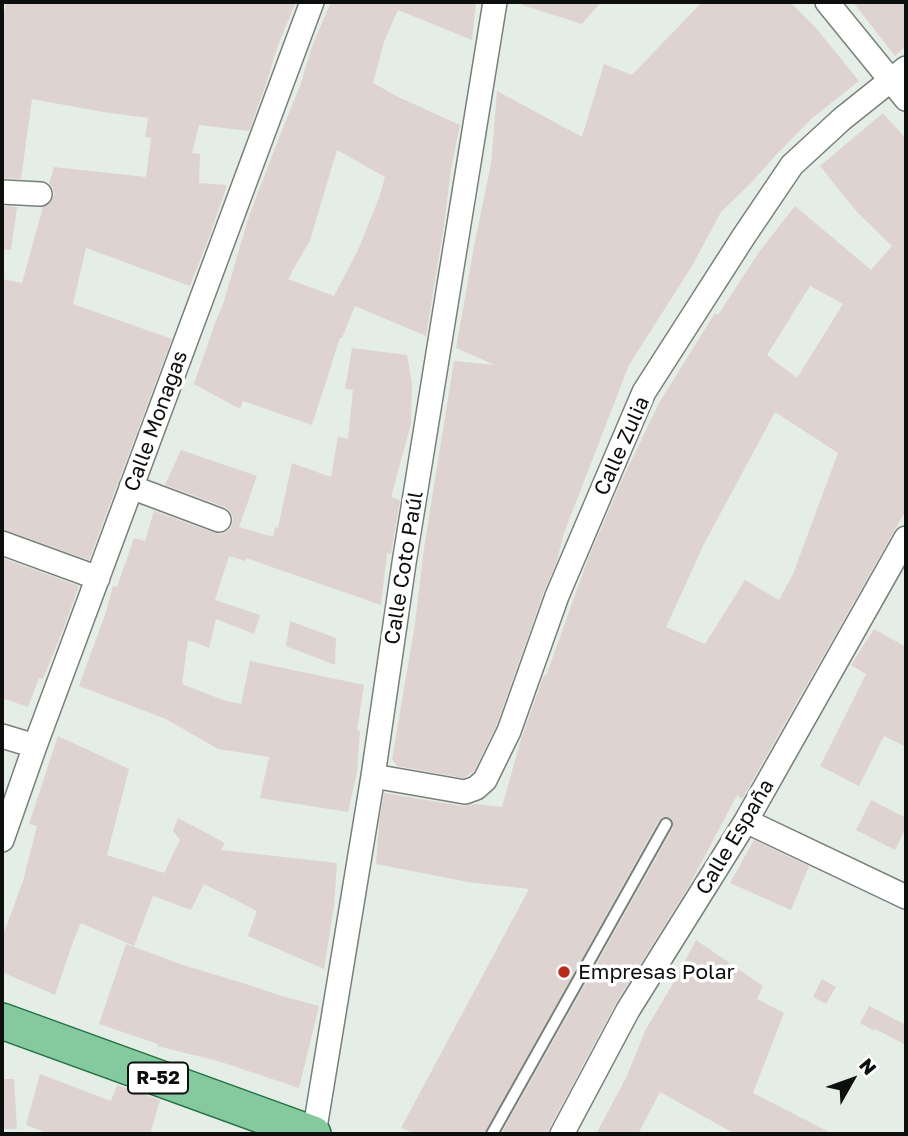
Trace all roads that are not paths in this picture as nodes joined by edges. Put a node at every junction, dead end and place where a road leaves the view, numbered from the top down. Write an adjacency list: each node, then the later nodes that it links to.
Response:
1 (312, 2): 8 (street, Calle Monagas)
2 (495, 2): 15 (street, Calle Coto Paúl)
3 (827, 2): 4 (street)
4 (899, 75): 5 (street); 15 (street, Calle Zulia)
5 (906, 99)
6 (2, 192): 7 (street)
7 (40, 194)
8 (131, 487): 9 (street); 12 (street, Calle Monagas)
9 (219, 520)
10 (906, 538): 16 (street, Calle España)
11 (2, 543): 12 (street)
12 (98, 578): 14 (street, Calle Monagas)
13 (2, 736): 14 (street)
14 (35, 746): 18 (street, Calle Monagas)
15 (373, 776): 21 (street, Calle Coto Paúl)
16 (746, 821): 19 (street); 23 (street, Calle España)
17 (666, 824): 22 (lane)
18 (2, 840)
19 (906, 897)
20 (2, 1021): 21 (main road, R-52)
21 (314, 1134)
22 (492, 1134)
23 (562, 1134)

